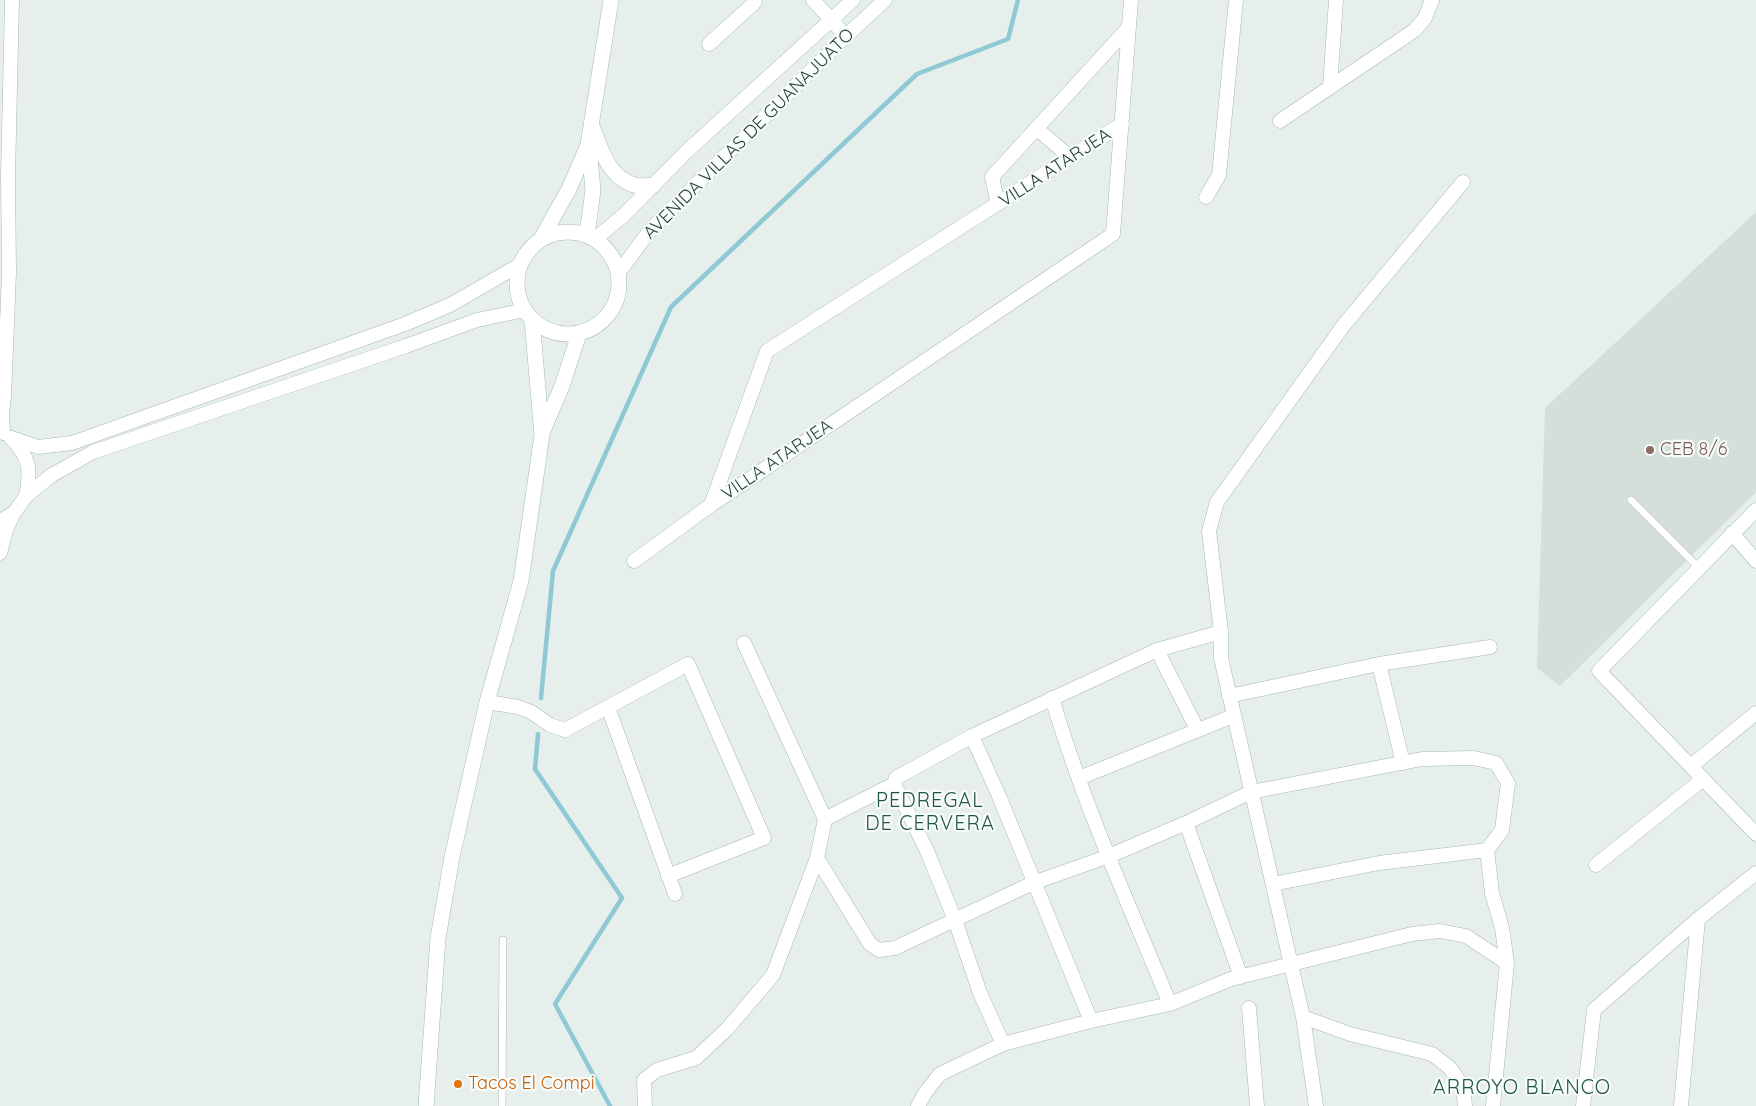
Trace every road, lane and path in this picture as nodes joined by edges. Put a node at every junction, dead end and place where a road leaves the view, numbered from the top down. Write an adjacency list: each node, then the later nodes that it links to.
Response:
1 (12, 0): 14 (street)
2 (610, 0): 20 (street)
3 (813, 0): 11 (street)
4 (853, 0): 11 (street, AVENIDA VILLAS DE GUANAJUATO)
5 (885, 0): 13 (street, AVENIDA VILLAS DE GUANAJUATO)
6 (1131, 0): 12 (street, VILLA ATARJEA)
7 (1236, 0): 27 (street)
8 (1336, 0): 16 (street)
9 (1432, 0): 16 (street)
10 (756, 1): 15 (street)
11 (830, 20): 13 (street); 26 (street, AVENIDA VILLAS DE GUANAJUATO)
12 (1129, 27): 19 (street, VILLA ATARJEA); 21 (street)
13 (846, 36): 33 (street, AVENIDA VILLAS DE GUANAJUATO)
14 (5, 41): 17 (street)
15 (709, 44)
16 (1330, 87): 18 (street)
17 (4, 89): 24 (street)
18 (1280, 121)
19 (1122, 124): 23 (street, VILLA ATARJEA); 40 (street, VILLA ATARJEA)
20 (592, 126): 22 (street); 26 (street)
21 (1036, 128): 23 (street); 28 (street)
22 (588, 145): 29 (street); 30 (street)
23 (1070, 157): 28 (street, VILLA ATARJEA)
24 (4, 176): 32 (street)
25 (1463, 182): 49 (street)
26 (654, 185): 29 (street, AVENIDA VILLAS DE GUANAJUATO)
27 (1206, 197)
28 (998, 204): 40 (street, VILLA ATARJEA)
29 (591, 237): 30 (street); 33 (street)
30 (541, 239): 31 (street)
31 (521, 264): 34 (street); 36 (street)
32 (4, 272): 36 (street)
33 (619, 272): 35 (street)
34 (528, 315): 35 (street); 37 (street); 38 (street)
35 (579, 334): 37 (street)
36 (5, 434): 38 (street)
37 (542, 435): 56 (street)
38 (26, 496): 42 (street)
39 (1631, 500): 48 (lane)
40 (711, 505): 46 (street)
41 (1756, 510): 44 (street)
42 (14, 513): 43 (street); 45 (street)
43 (0, 521)
44 (1732, 533): 47 (street); 48 (street)
45 (0, 553)
46 (634, 561)
47 (1756, 561)
48 (1699, 568): 63 (street)
49 (1220, 632): 52 (street); 54 (street)
50 (744, 643): 68 (street)
51 (1490, 647): 53 (street)
52 (1158, 650): 55 (street); 60 (street)
53 (1379, 664): 54 (street); 62 (street)
54 (1229, 696): 59 (street)
55 (1052, 698): 61 (street); 64 (street)
56 (487, 702): 57 (street); 91 (street)
57 (608, 707): 76 (street); 76 (street)
58 (1756, 713): 63 (street)
59 (1233, 716): 60 (street); 67 (street)
60 (1198, 730): 64 (street)
61 (972, 736): 66 (street); 77 (street)
62 (1403, 763): 67 (street); 71 (street)
63 (1691, 766): 65 (street)
64 (1079, 778): 72 (street)
65 (1703, 779): 70 (street); 74 (street)
66 (894, 784): 68 (street); 80 (street)
67 (1251, 792): 69 (street); 78 (street)
68 (825, 819): 73 (street)
69 (1186, 823): 72 (street); 85 (street)
70 (1756, 834)
71 (1487, 850): 78 (street); 83 (street)
72 (1109, 856): 77 (street); 86 (street)
73 (817, 858): 80 (street); 93 (street)
74 (1596, 865)
75 (1756, 874): 81 (street)
76 (668, 876): 79 (street)
77 (1033, 883): 80 (street); 89 (street)
78 (1273, 884): 84 (street)
79 (675, 894)
80 (955, 920): 90 (street)
81 (1698, 920): 99 (street); 100 (street)
82 (503, 940): 92 (lane)
83 (1507, 963): 84 (street); 98 (street)
84 (1291, 964): 85 (street); 88 (street)
85 (1241, 977): 86 (street)
86 (1170, 1004): 89 (street)
87 (1249, 1008): 95 (street)
88 (1303, 1017): 96 (street); 97 (street)
89 (1091, 1021): 90 (street)
90 (1003, 1044): 94 (street)
91 (426, 1106)
92 (502, 1106)
93 (645, 1106)
94 (918, 1106)
95 (1256, 1106)
96 (1316, 1106)
97 (1465, 1106)
98 (1493, 1106)
99 (1583, 1106)
100 (1681, 1106)

